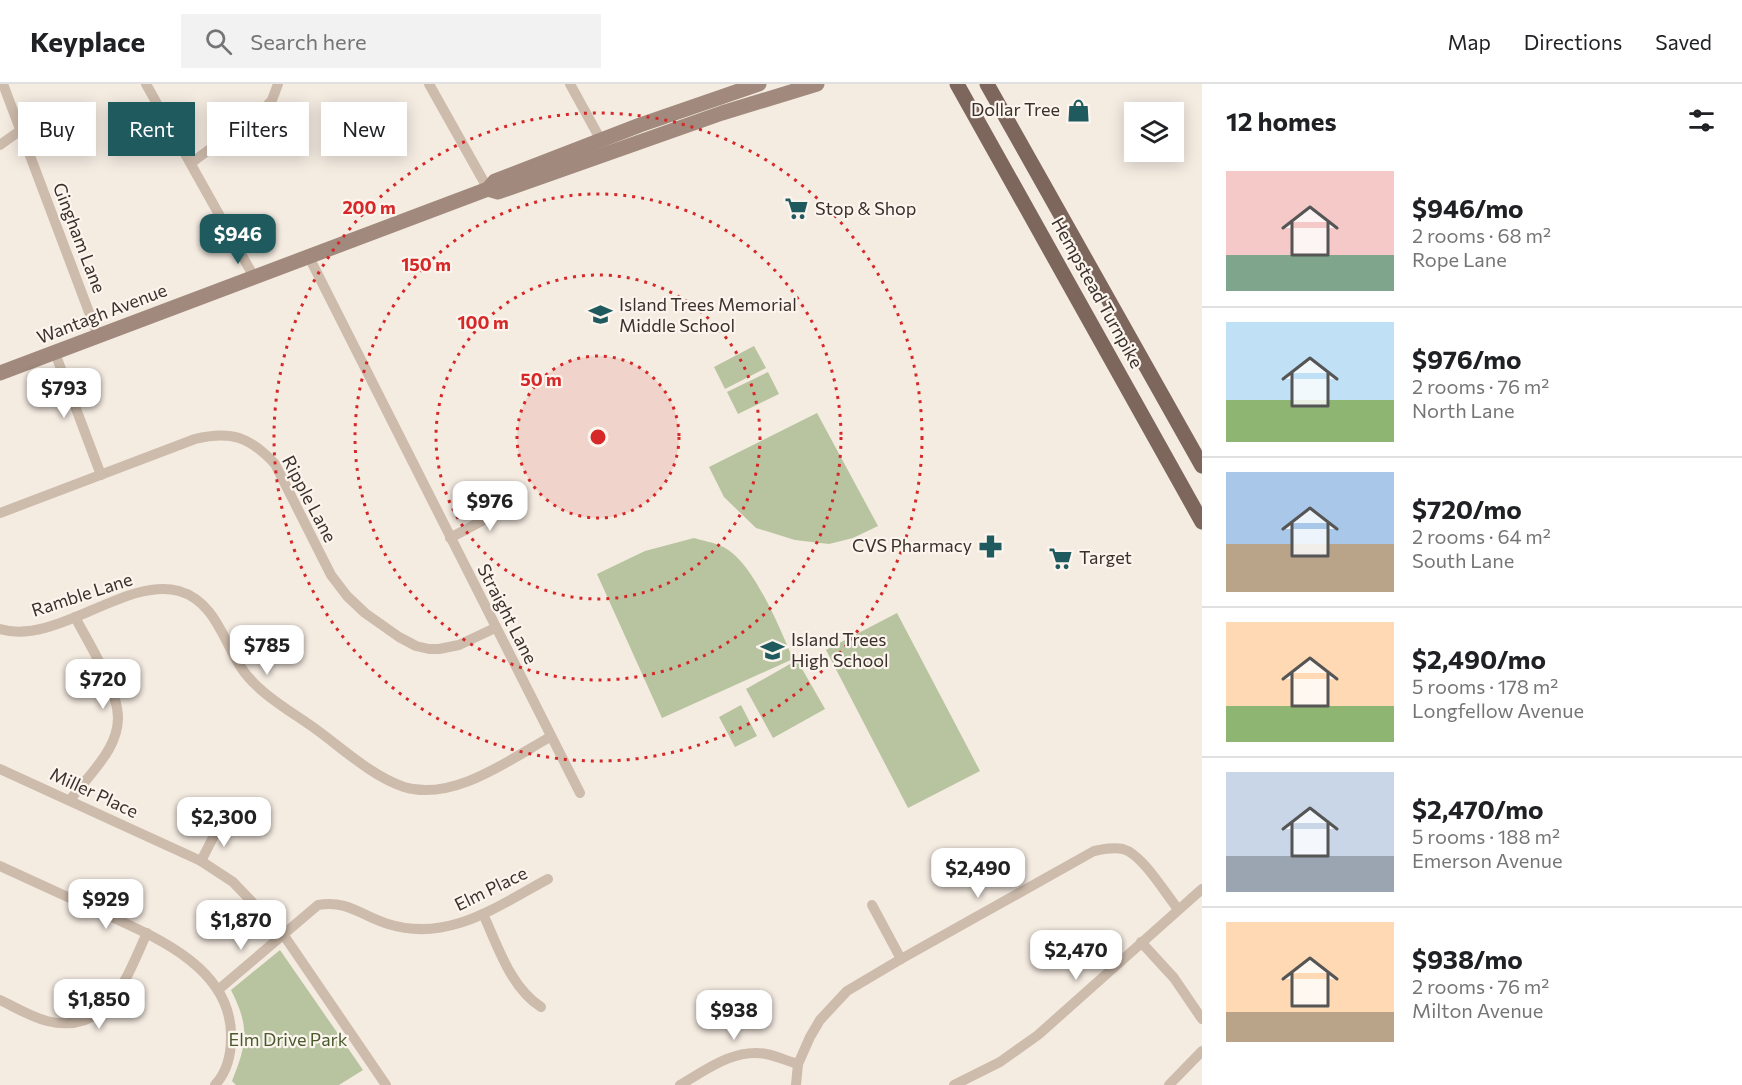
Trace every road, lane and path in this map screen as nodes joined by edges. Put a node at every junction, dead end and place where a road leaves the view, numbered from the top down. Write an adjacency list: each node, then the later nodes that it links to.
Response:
1 (3, 84): 10 (street, Gingham Lane)
2 (146, 84): 15 (street)
3 (278, 84): 15 (street)
4 (429, 84): 16 (street)
5 (570, 84): 13 (street)
6 (759, 84): 13 (main road, Wantagh Avenue)
7 (818, 84): 13 (main road, Wantagh Avenue)
8 (957, 84): 26 (main road, Hempstead Turnpike)
9 (987, 84): 22 (main road, Hempstead Turnpike)
10 (18, 122)
11 (18, 132): 12 (street)
12 (0, 145)
13 (605, 147): 16 (main road, Wantagh Avenue)
14 (31, 156): 19 (street, Gingham Lane)
15 (191, 164): 18 (street)
16 (488, 189): 17 (main road, Wantagh Avenue)
17 (309, 257): 18 (main road, Wantagh Avenue); 27 (street, Straight Lane)
18 (254, 277): 19 (main road, Wantagh Avenue)
19 (99, 336): 20 (main road, Wantagh Avenue)
20 (55, 352): 21 (main road, Wantagh Avenue); 23 (street)
21 (0, 373)
22 (1202, 466)
23 (101, 475): 25 (street, Ripple Lane); 29 (street, Ripple Lane)
24 (517, 502): 27 (street)
25 (0, 513)
26 (1202, 522)
27 (450, 538): 29 (street, Straight Lane)
28 (75, 617): 30 (street, Ramble Lane); 31 (street, Ramble Lane); 34 (street)
29 (495, 628): 31 (street, Straight Lane)
30 (0, 629)
31 (550, 737): 33 (street, Straight Lane)
32 (0, 769): 34 (street, Miller Place)
33 (580, 793)
34 (70, 800): 36 (street, Miller Place)
35 (221, 822): 36 (street)
36 (201, 861): 44 (street, Miller Place)
37 (0, 866): 43 (street)
38 (549, 879): 42 (street, Elm Place)
39 (1202, 889): 41 (street)
40 (872, 905): 46 (street)
41 (1178, 909): 45 (street); 46 (street)
42 (483, 914): 44 (street, Elm Place); 49 (street)
43 (147, 933): 47 (street); 48 (street)
44 (283, 934): 47 (street); 54 (street, Miller Place)
45 (1141, 942): 50 (street); 57 (street)
46 (901, 959): 52 (street)
47 (218, 990): 53 (street)
48 (0, 1000)
49 (541, 1007)
50 (1202, 1019)
51 (1202, 1051): 58 (street)
52 (798, 1064): 55 (street); 56 (street)
53 (215, 1085)
54 (386, 1085)
55 (680, 1085)
56 (796, 1085)
57 (954, 1085)
58 (1169, 1085)

